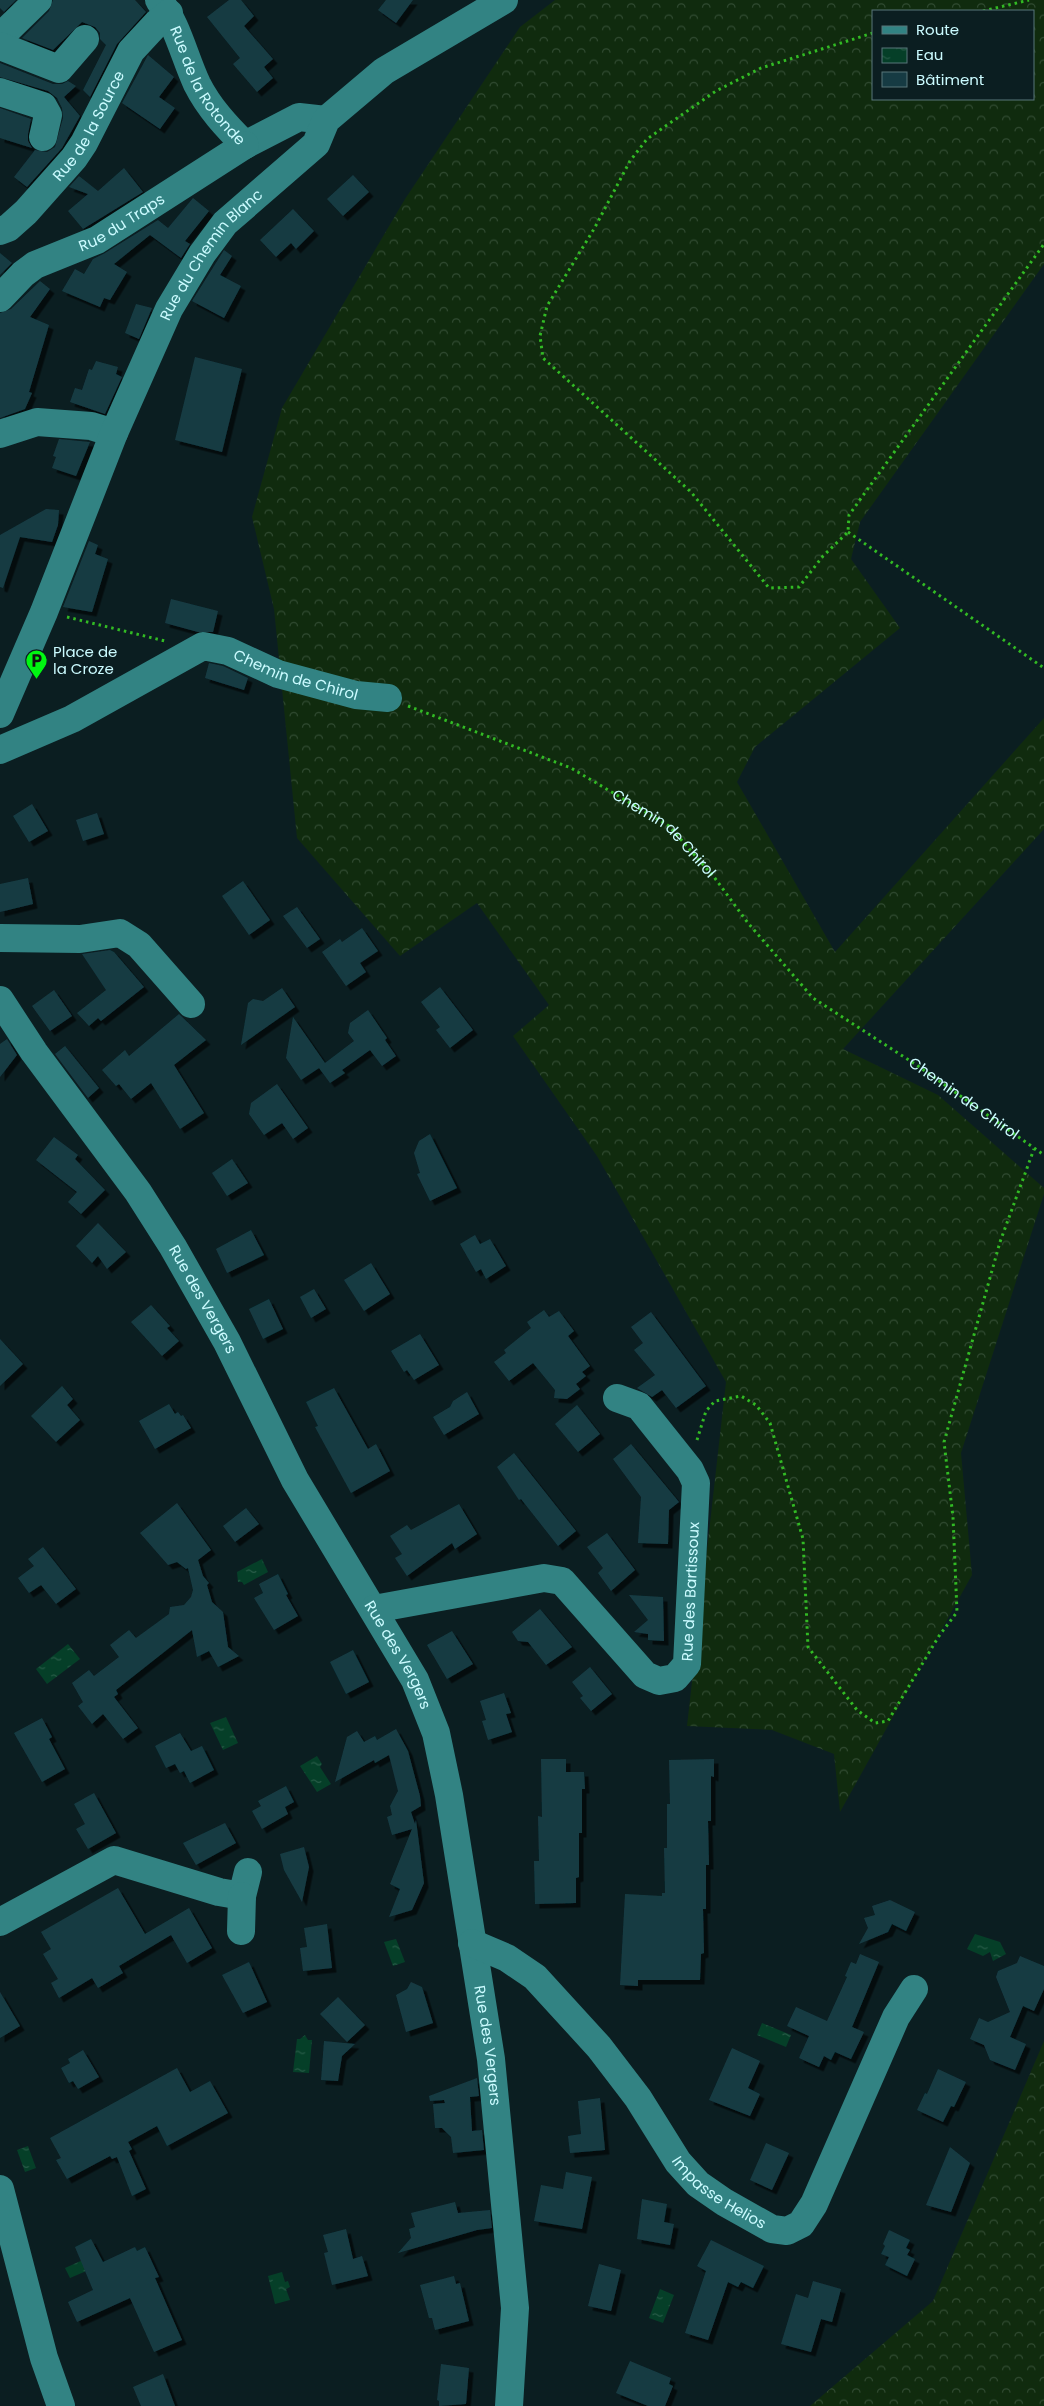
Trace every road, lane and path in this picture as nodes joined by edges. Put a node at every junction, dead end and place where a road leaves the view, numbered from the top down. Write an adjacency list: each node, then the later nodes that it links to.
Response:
1 (38, 0): 7 (street)
2 (504, 0): 11 (street, Rue du Chemin Blanc)
3 (1029, 0): 5 (path)
4 (164, 7): 13 (street, Rue de la Rotonde); 14 (street, Rue de la Source)
5 (987, 10)
6 (872, 32): 19 (path)
7 (0, 37)
8 (85, 39): 9 (street)
9 (0, 46)
10 (0, 92): 12 (street)
11 (326, 120): 13 (street, Rue de la Rotonde); 17 (street, Rue du Chemin Blanc)
12 (43, 137)
13 (245, 145): 16 (street, Rue du Traps)
14 (0, 231)
15 (1044, 244): 19 (path)
16 (0, 298)
17 (114, 432): 18 (street); 20 (street, Rue du Chemin Blanc)
18 (0, 434)
19 (848, 532): 22 (path)
20 (44, 612): 21 (path); 24 (street)
21 (168, 642)
22 (1044, 668)
23 (388, 698): 25 (street, Chemin de Chirol); 29 (path, Chemin de Chirol)
24 (0, 714)
25 (0, 750)
26 (0, 938): 28 (street)
27 (0, 1000): 33 (street, Rue des Vergers)
28 (191, 1004)
29 (1034, 1149): 30 (path, Chemin de Chirol); 32 (path)
30 (1044, 1155)
31 (617, 1398): 32 (street, Rue des Bartissoux)
32 (690, 1470): 33 (street, Rue des Bartissoux)
33 (374, 1608): 36 (street, Rue des Vergers)
34 (0, 1922): 35 (street)
35 (241, 1931)
36 (472, 1943): 37 (street, Impasse Helios); 40 (street, Rue des Vergers)
37 (914, 1989)
38 (2, 2206): 39 (street)
39 (61, 2406)
40 (509, 2406)

